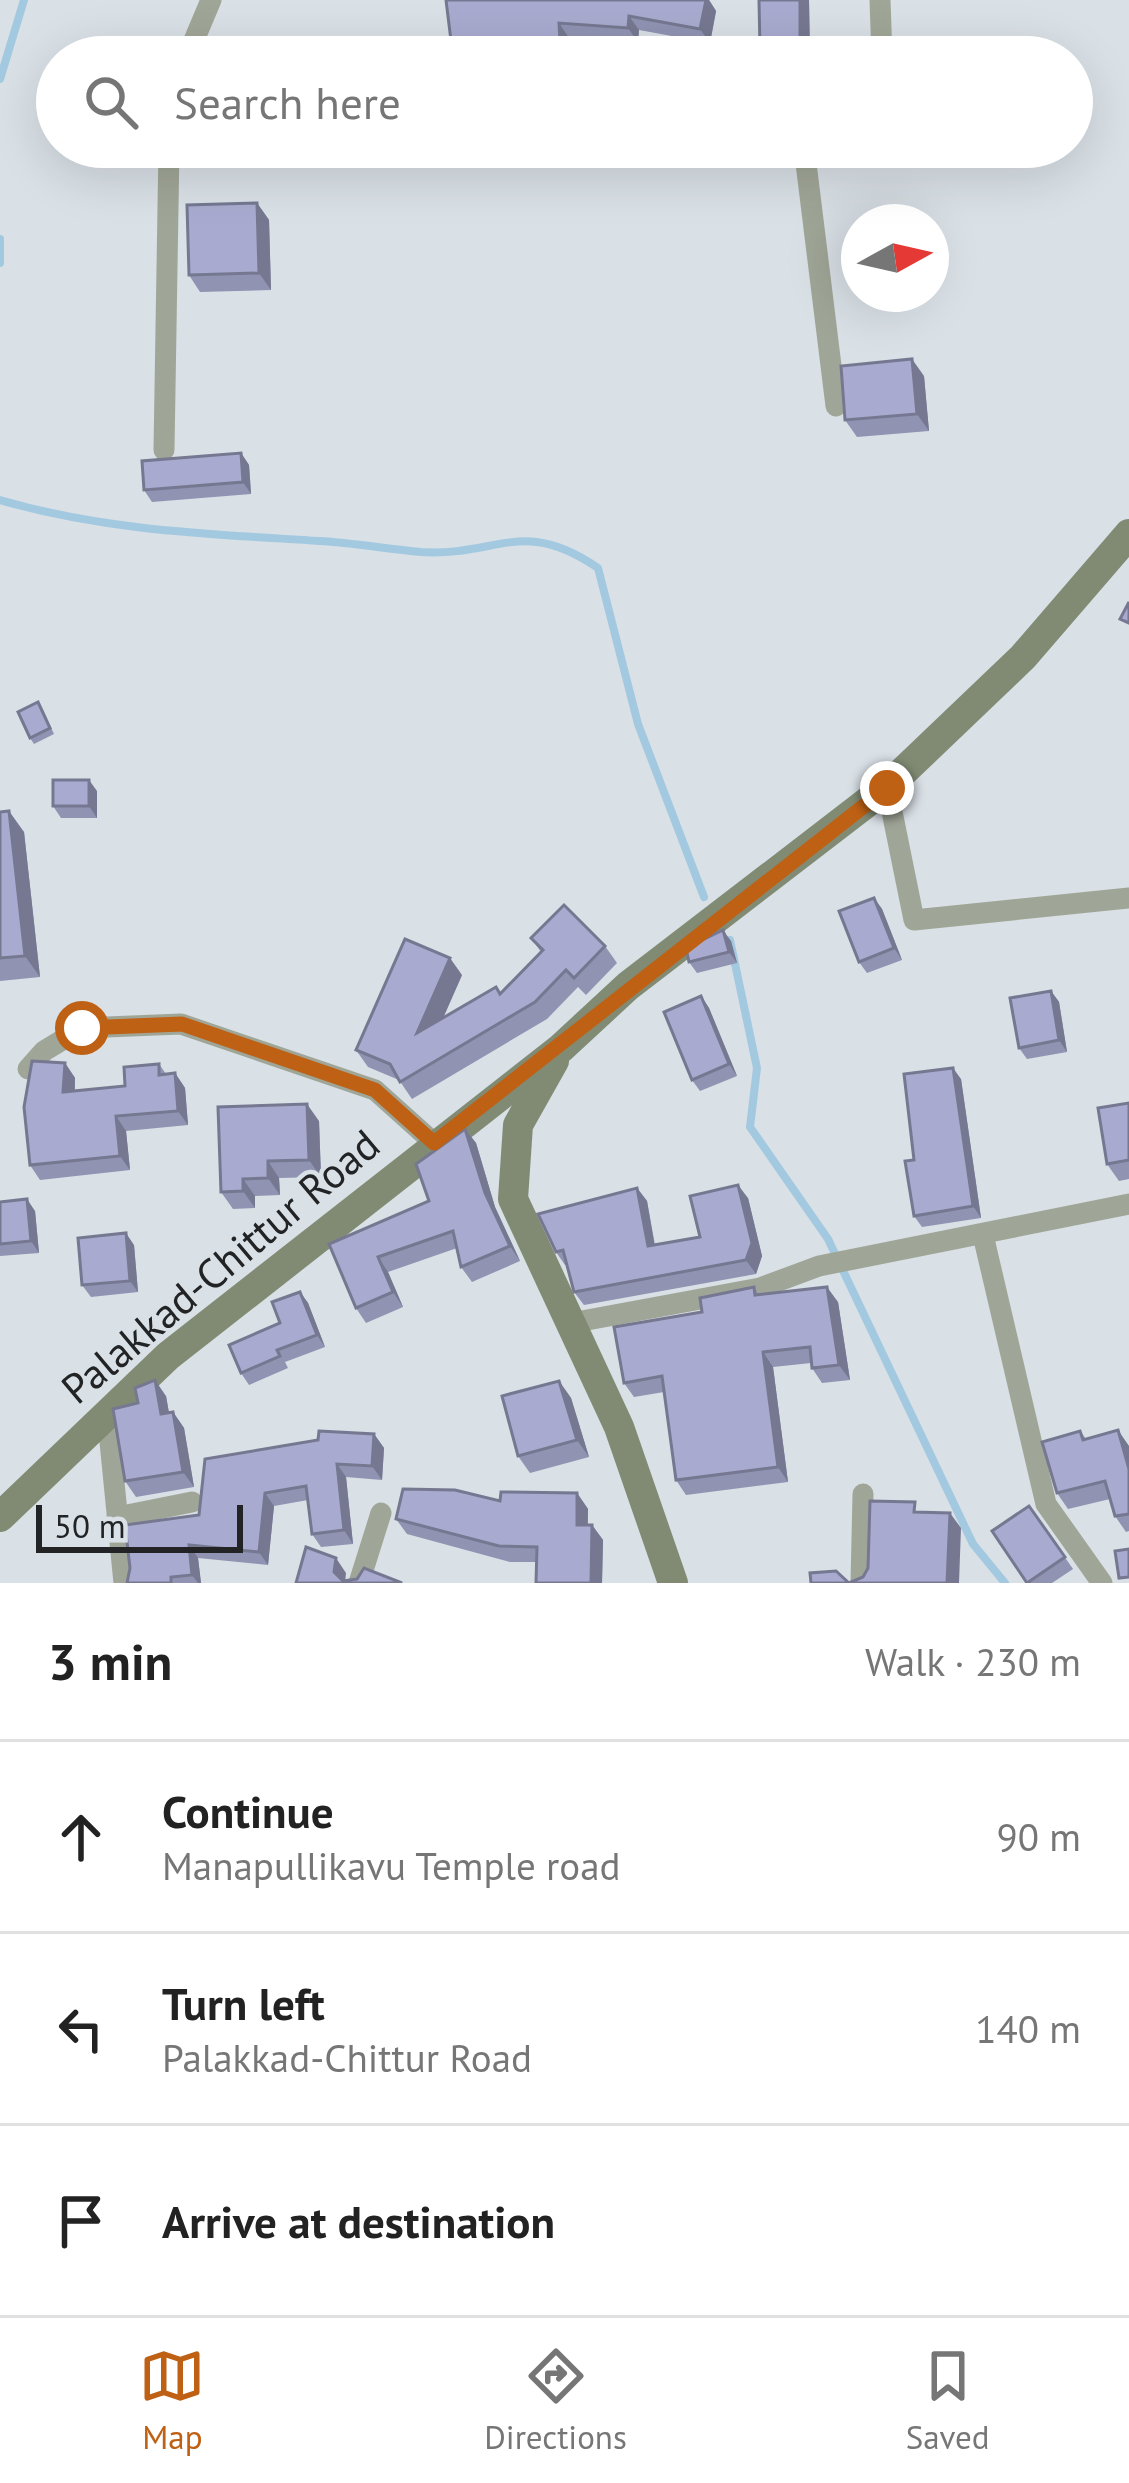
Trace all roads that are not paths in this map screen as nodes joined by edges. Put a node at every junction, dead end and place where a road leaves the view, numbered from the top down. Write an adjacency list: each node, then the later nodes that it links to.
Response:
1 (212, 0): 3 (street)
2 (880, 0): 4 (street)
3 (196, 36)
4 (881, 36)
5 (169, 168): 8 (street)
6 (807, 168): 7 (street)
7 (836, 406)
8 (164, 450)
9 (1129, 534): 10 (main road, Palakkad-Chittur Road)
10 (887, 788): 11 (street); 12 (main road, Palakkad-Chittur Road)
11 (1129, 898)
12 (561, 1048): 14 (main road, Palakkad-Chittur Road); 17 (main road, Palakkad-Chittur Road)
13 (28, 1069): 14 (street)
14 (434, 1143): 18 (main road, Palakkad-Chittur Road)
15 (1129, 1204): 16 (street)
16 (983, 1235): 17 (street); 28 (street)
17 (571, 1323): 26 (main road, Palakkad-Chittur Road)
18 (107, 1412): 22 (main road, Palakkad-Chittur Road); 23 (street)
19 (863, 1494): 27 (street)
20 (192, 1502): 23 (street)
21 (381, 1513): 25 (street)
22 (0, 1516)
23 (117, 1517): 24 (street)
24 (124, 1583)
25 (359, 1583)
26 (673, 1583)
27 (861, 1583)
28 (1102, 1583)

